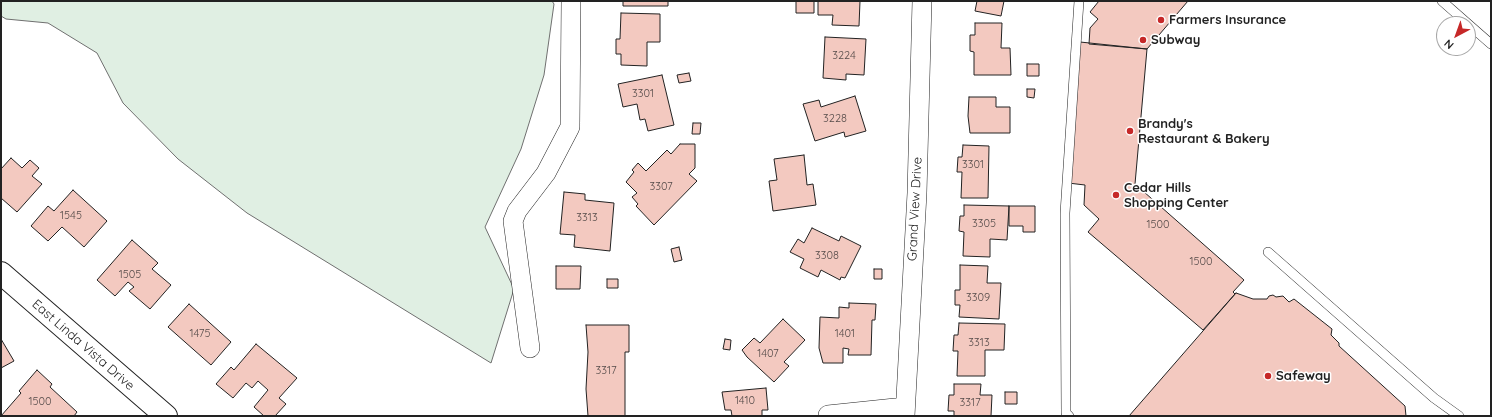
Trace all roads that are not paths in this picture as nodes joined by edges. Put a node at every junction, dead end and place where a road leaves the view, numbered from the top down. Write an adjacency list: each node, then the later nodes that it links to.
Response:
1 (571, 1): 8 (street)
2 (922, 1): 9 (street, Grand View Drive)
3 (1079, 1): 12 (lane)
4 (1442, 1): 5 (lane)
5 (1491, 44)
6 (1268, 252): 13 (lane)
7 (1, 273): 11 (street, East Linda Vista Drive)
8 (530, 348)
9 (905, 411): 10 (street)
10 (828, 415)
11 (166, 416)
12 (1069, 416)
13 (1459, 416)

